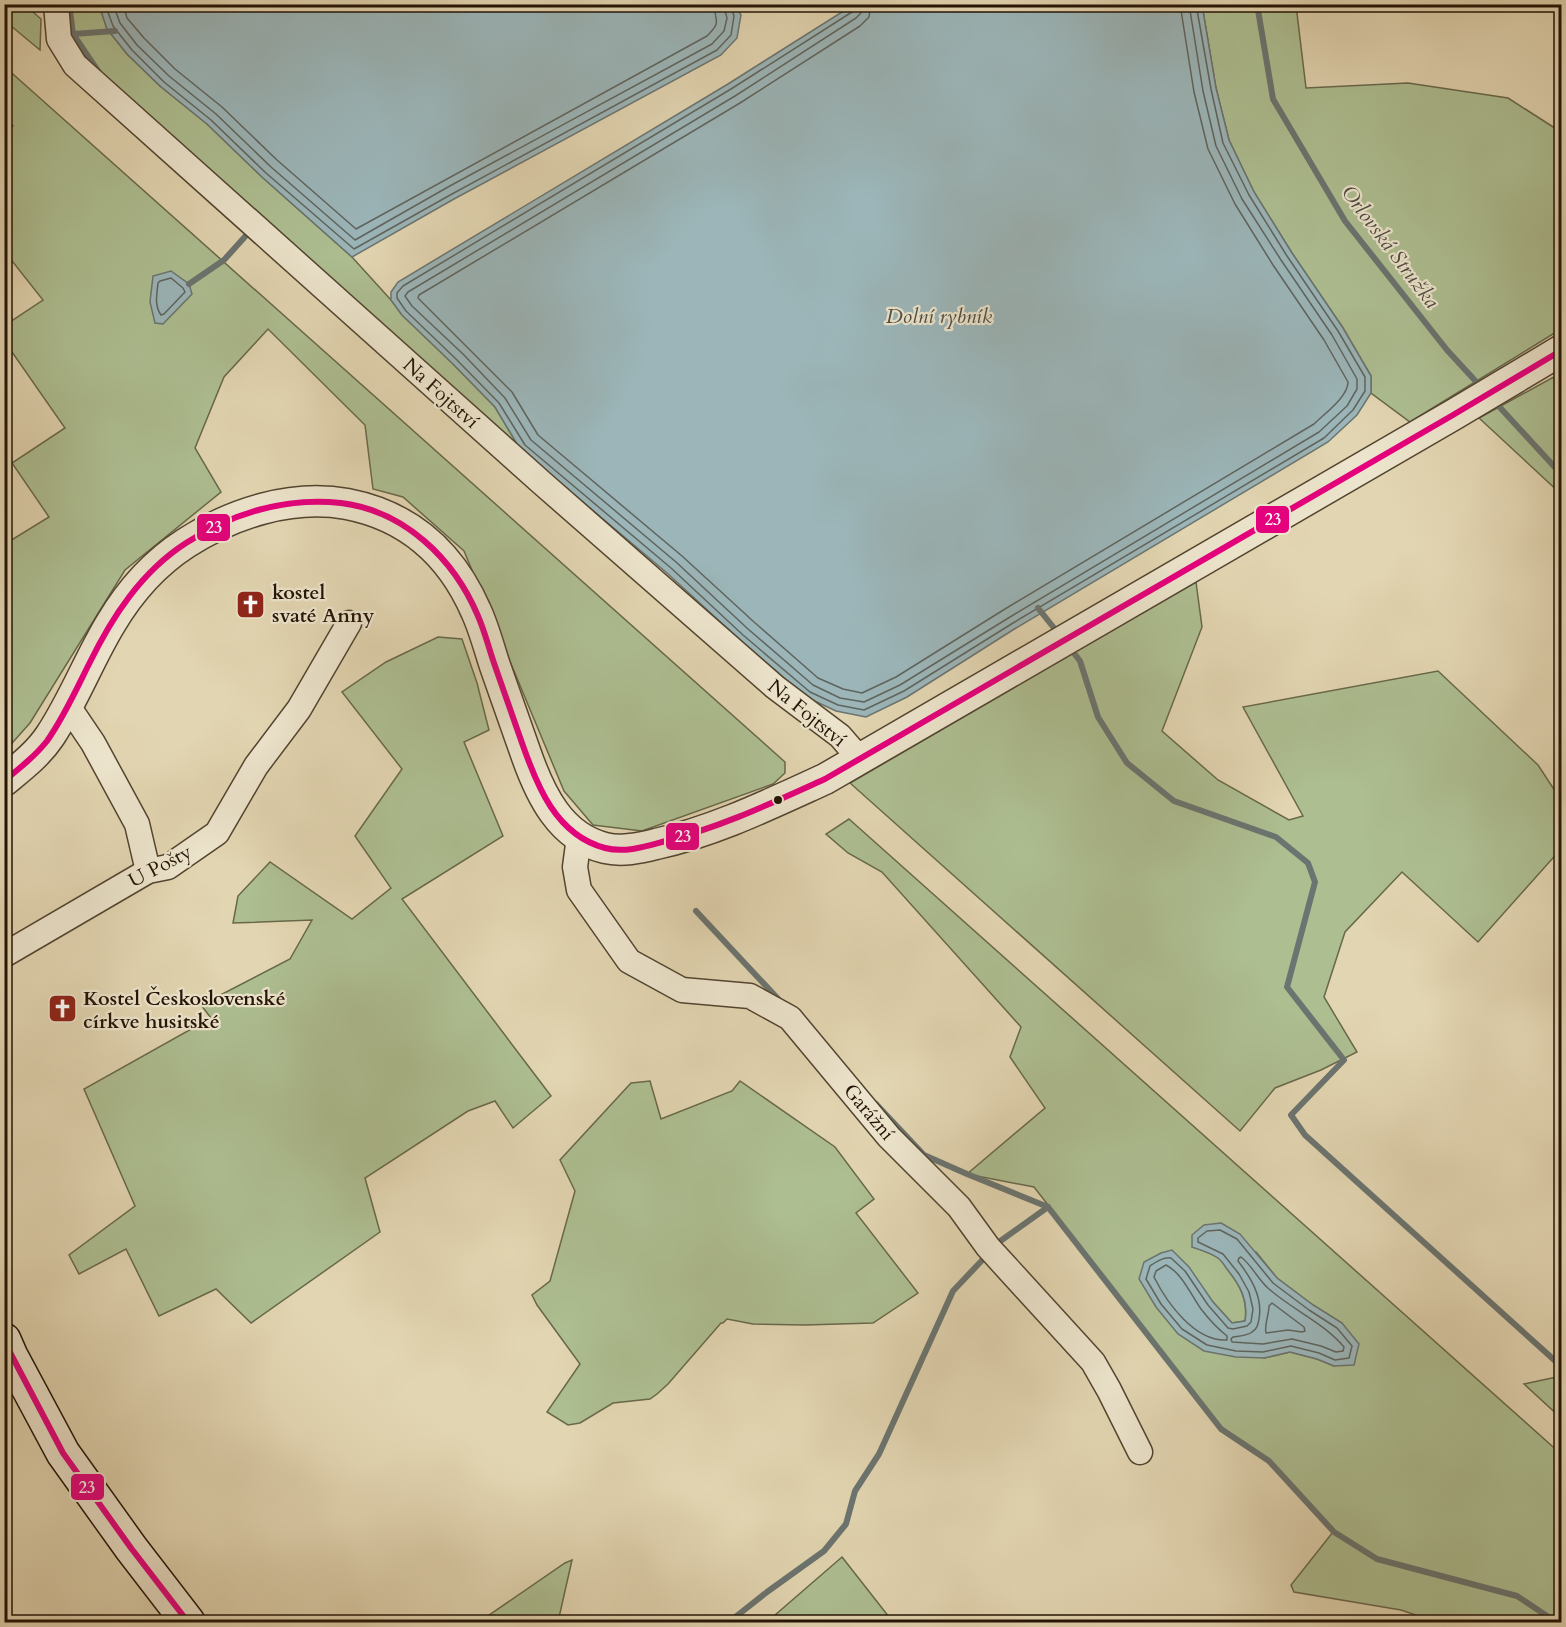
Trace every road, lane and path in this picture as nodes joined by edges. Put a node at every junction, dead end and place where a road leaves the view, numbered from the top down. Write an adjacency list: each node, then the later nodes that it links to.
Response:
1 (56, 4): 5 (street, Na Fojtství)
2 (1562, 350): 5 (street)
3 (349, 623): 8 (street, U Pošty)
4 (68, 706): 6 (street); 7 (street); 8 (street)
5 (860, 759): 7 (street)
6 (4, 781)
7 (579, 837): 11 (street, Garážní)
8 (148, 871): 9 (street, U Pošty)
9 (4, 955)
10 (4, 1340): 12 (main road)
11 (1140, 1452)
12 (188, 1623)

